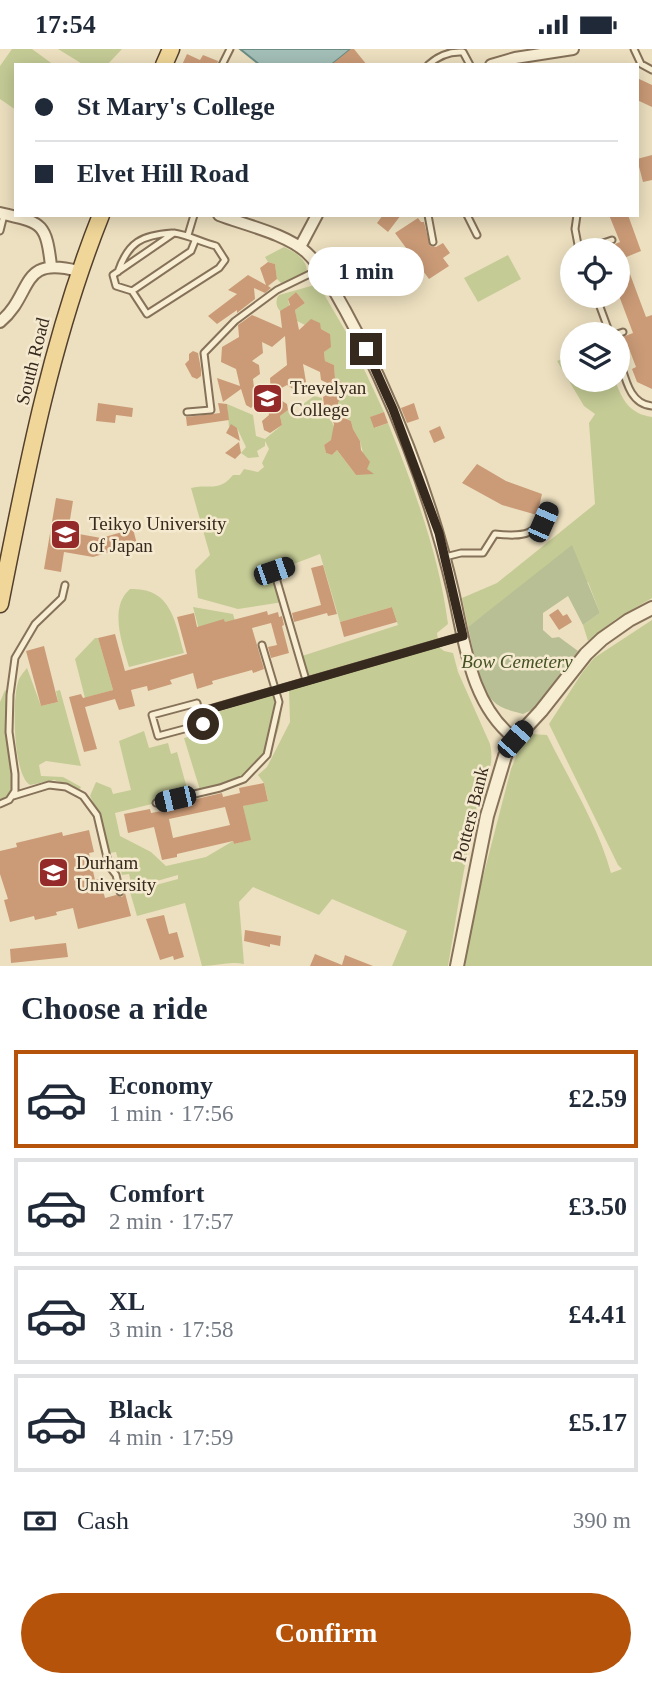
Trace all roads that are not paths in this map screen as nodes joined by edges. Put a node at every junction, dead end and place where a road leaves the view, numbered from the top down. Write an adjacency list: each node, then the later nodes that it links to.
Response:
1 (573, 49): 4 (street)
2 (634, 49): 7 (lane)
3 (464, 50): 5 (lane)
4 (533, 60): 6 (street)
5 (431, 63)
6 (508, 63)
7 (652, 70)
8 (2, 214): 17 (lane)
9 (16, 217): 25 (street)
10 (100, 217): 27 (main road, South Road)
11 (193, 217): 19 (lane)
12 (224, 217): 24 (street)
13 (316, 217): 24 (street)
14 (429, 217): 23 (lane)
15 (468, 217): 20 (lane)
16 (577, 217): 21 (lane)
17 (0, 231)
18 (174, 233): 19 (lane); 28 (lane); 28 (lane)
19 (188, 235): 22 (lane)
20 (477, 235)
21 (575, 238)
22 (195, 241): 29 (lane); 29 (lane)
23 (432, 242)
24 (300, 247): 26 (street)
25 (51, 266): 27 (street); 30 (street)
26 (320, 269): 33 (lane); 35 (street)
27 (78, 271): 38 (main road, South Road)
28 (118, 272): 29 (lane)
29 (132, 291)
30 (0, 322)
31 (630, 389): 32 (lane)
32 (652, 406)
33 (187, 412)
34 (549, 507): 35 (lane)
35 (445, 557): 40 (street)
36 (288, 566): 42 (lane)
37 (65, 585): 46 (lane)
38 (0, 604)
39 (652, 608): 45 (street, Potters Bank)
40 (463, 636): 42 (lane); 45 (street)
41 (262, 645): 43 (lane)
42 (306, 680): 43 (lane)
43 (276, 689): 44 (lane); 47 (lane)
44 (200, 712): 44 (lane)
45 (515, 739): 50 (street, Potters Bank)
46 (13, 796): 48 (lane); 49 (lane)
47 (156, 803)
48 (0, 804)
49 (120, 892)
50 (457, 966)

